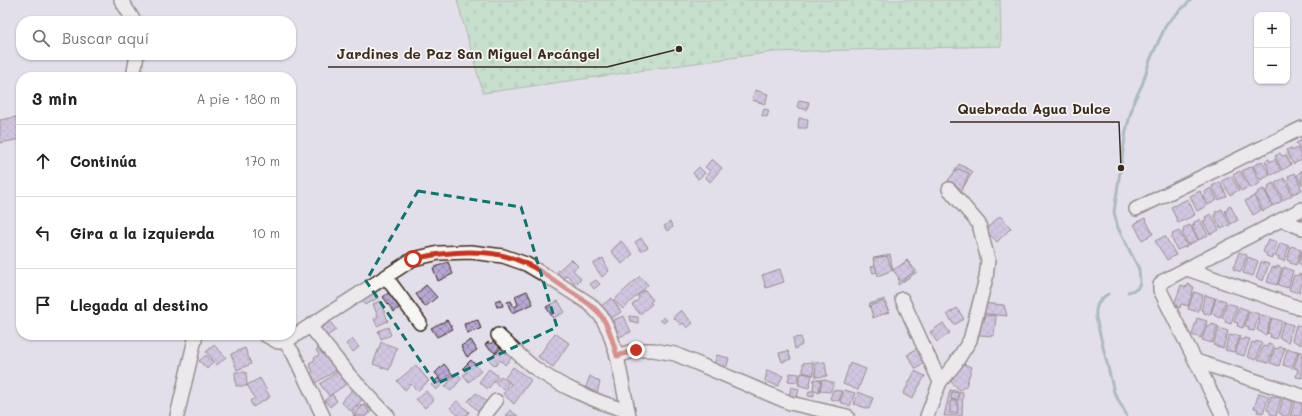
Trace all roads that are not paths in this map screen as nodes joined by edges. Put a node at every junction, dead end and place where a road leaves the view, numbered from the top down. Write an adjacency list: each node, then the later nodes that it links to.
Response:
1 (121, 0): 2 (street)
2 (131, 16)
3 (136, 60): 4 (street)
4 (134, 72)
5 (1302, 128): 7 (street)
6 (949, 190): 25 (street)
7 (1136, 209)
8 (1302, 209): 9 (street)
9 (1281, 220): 10 (street); 11 (street)
10 (1302, 228)
11 (1187, 269): 14 (street); 24 (street)
12 (386, 277): 15 (street); 16 (street); 23 (street)
13 (902, 299): 25 (street)
14 (1302, 309)
15 (420, 323)
16 (310, 326): 18 (street); 31 (street)
17 (498, 334): 28 (street)
18 (296, 335)
19 (195, 340): 29 (street)
20 (274, 340): 22 (street)
21 (288, 340): 22 (street)
22 (285, 342): 30 (street)
23 (617, 356): 28 (street); 33 (street)
24 (1196, 361): 26 (street); 35 (street)
25 (940, 382): 34 (street)
26 (1302, 396)
27 (496, 401): 32 (street)
28 (628, 414)
29 (177, 416)
30 (323, 416)
31 (388, 416)
32 (484, 416)
33 (847, 416)
34 (927, 416)
35 (1223, 416)

